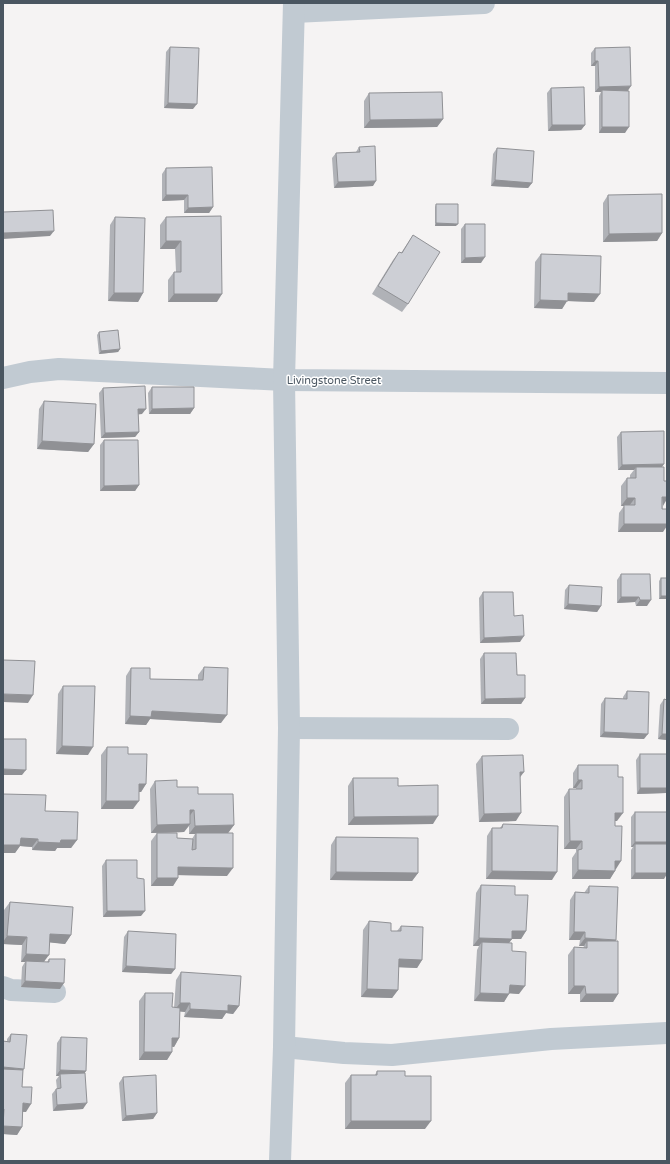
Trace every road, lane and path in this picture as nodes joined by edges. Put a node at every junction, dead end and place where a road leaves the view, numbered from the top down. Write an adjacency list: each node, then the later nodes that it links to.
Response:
1 (484, 3): 2 (street)
2 (294, 8): 4 (street)
3 (3, 378): 4 (street, Livingstone Street)
4 (284, 380): 5 (street, Livingstone Street); 6 (street)
5 (667, 383)
6 (289, 728): 7 (street); 11 (street)
7 (508, 729)
8 (3, 987): 9 (street)
9 (55, 992)
10 (667, 1033): 11 (street)
11 (284, 1047): 12 (street)
12 (280, 1161)

